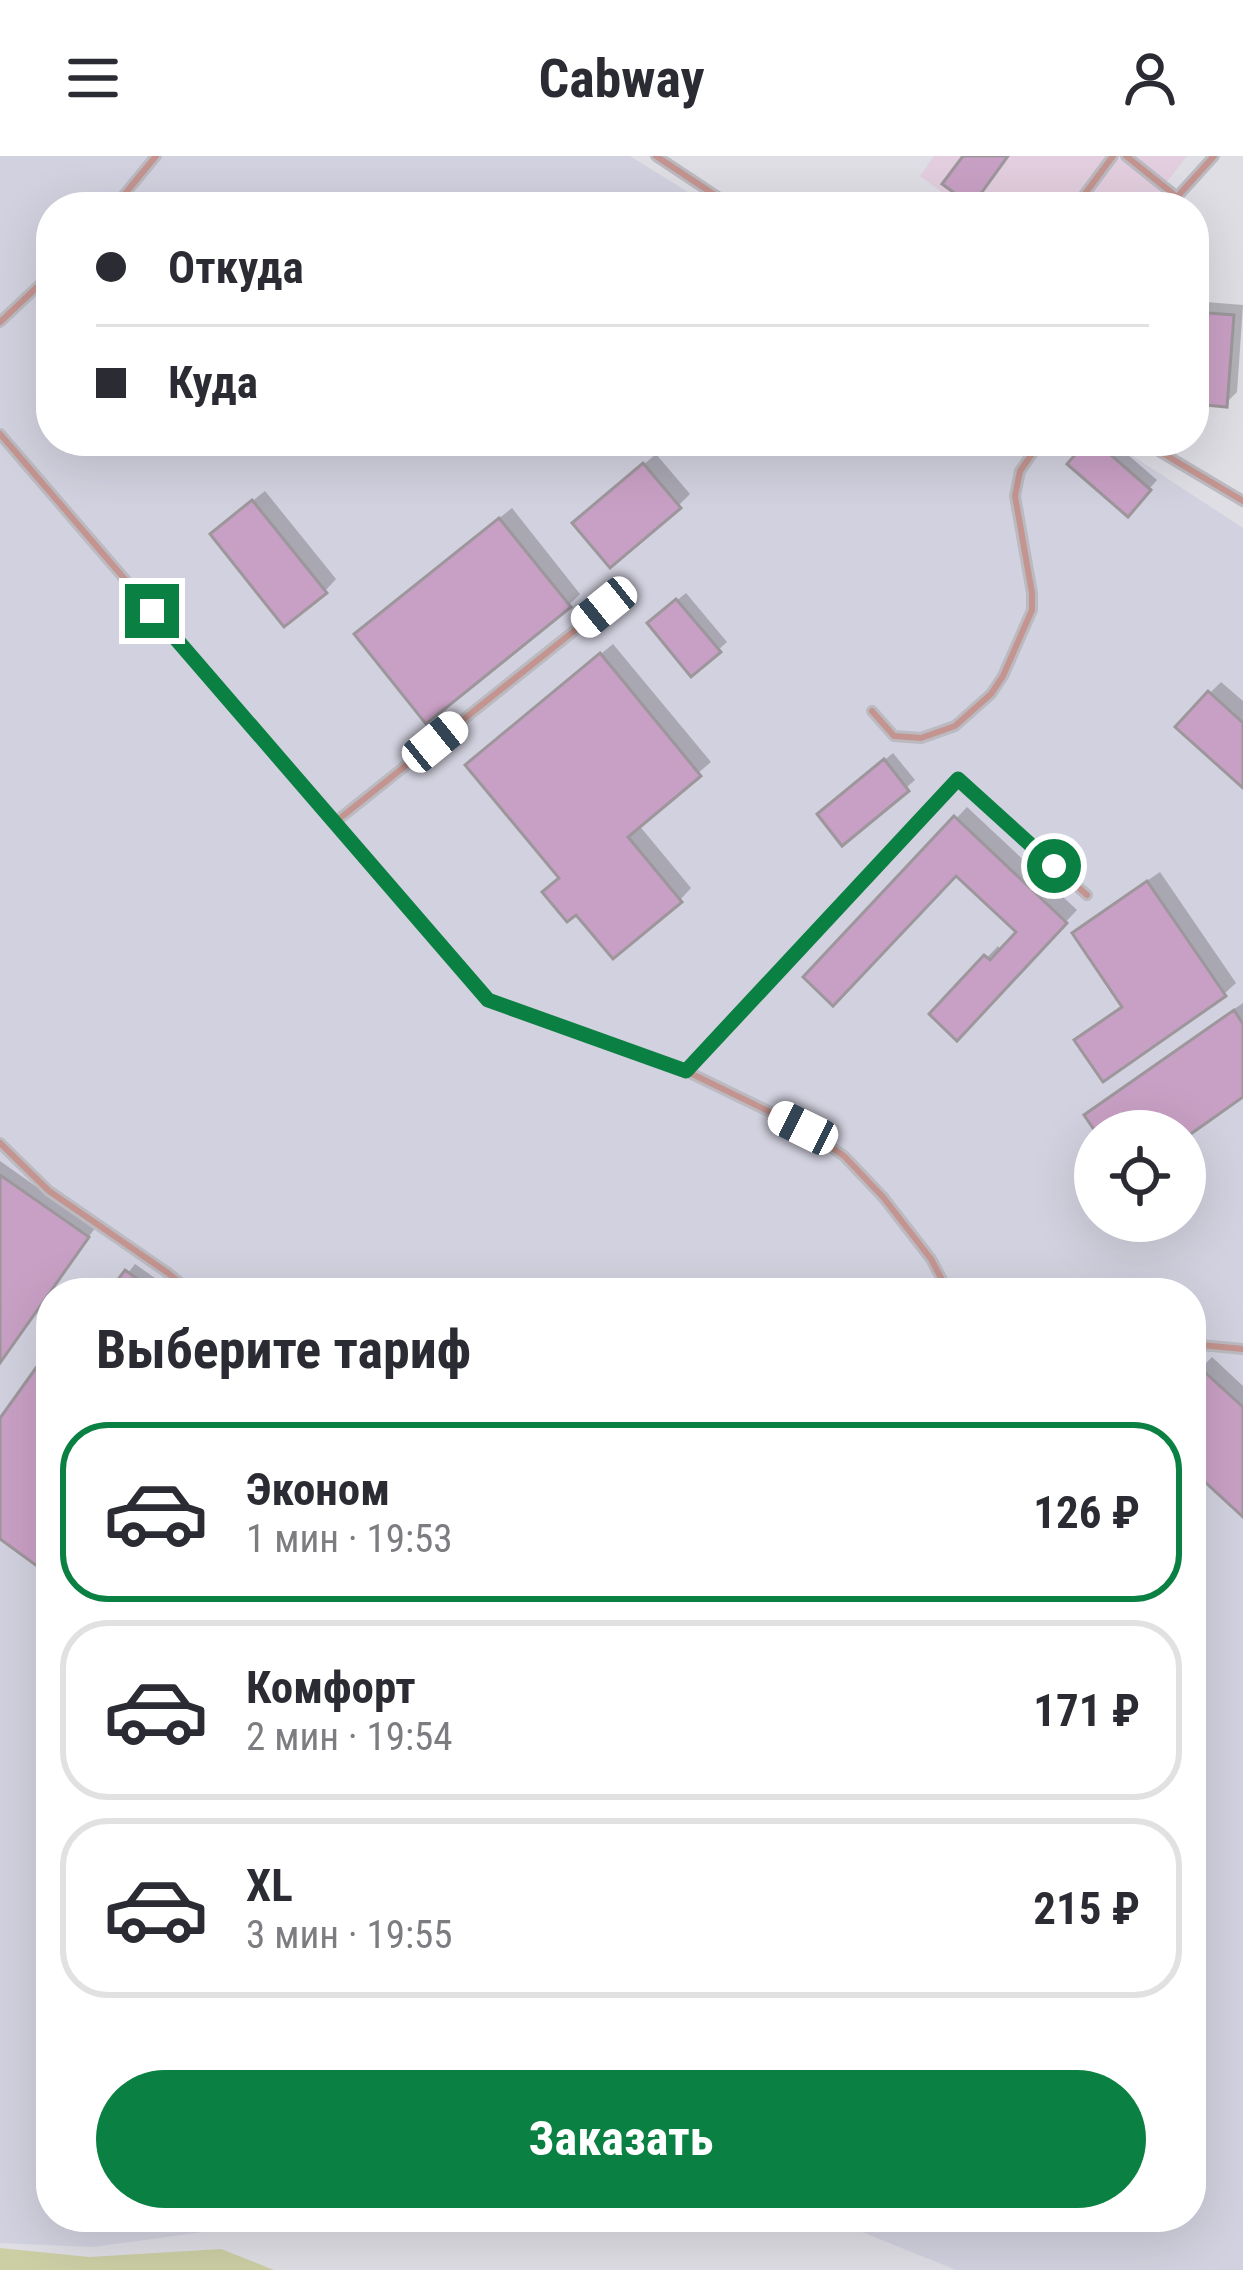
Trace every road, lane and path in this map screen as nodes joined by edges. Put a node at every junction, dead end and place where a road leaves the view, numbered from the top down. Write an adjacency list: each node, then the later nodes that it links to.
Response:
1 (156, 156): 6 (lane)
2 (656, 156): 7 (lane)
3 (1113, 156): 8 (lane)
4 (1126, 156): 9 (lane)
5 (1214, 156): 10 (lane)
6 (126, 192)
7 (710, 192)
8 (1086, 192)
9 (1171, 192)
10 (1182, 192)
11 (36, 288): 12 (lane)
12 (0, 322)
13 (0, 434): 19 (lane)
14 (1030, 456): 18 (lane)
15 (1167, 456): 16 (lane)
16 (1243, 501)
17 (604, 607): 19 (lane)
18 (872, 711)
19 (334, 823): 21 (lane)
20 (1087, 895): 21 (lane)
21 (686, 1071): 24 (lane)
22 (0, 1143): 23 (lane)
23 (174, 1278)
24 (941, 1278)
25 (1206, 1345): 26 (lane)
26 (1243, 1349)

